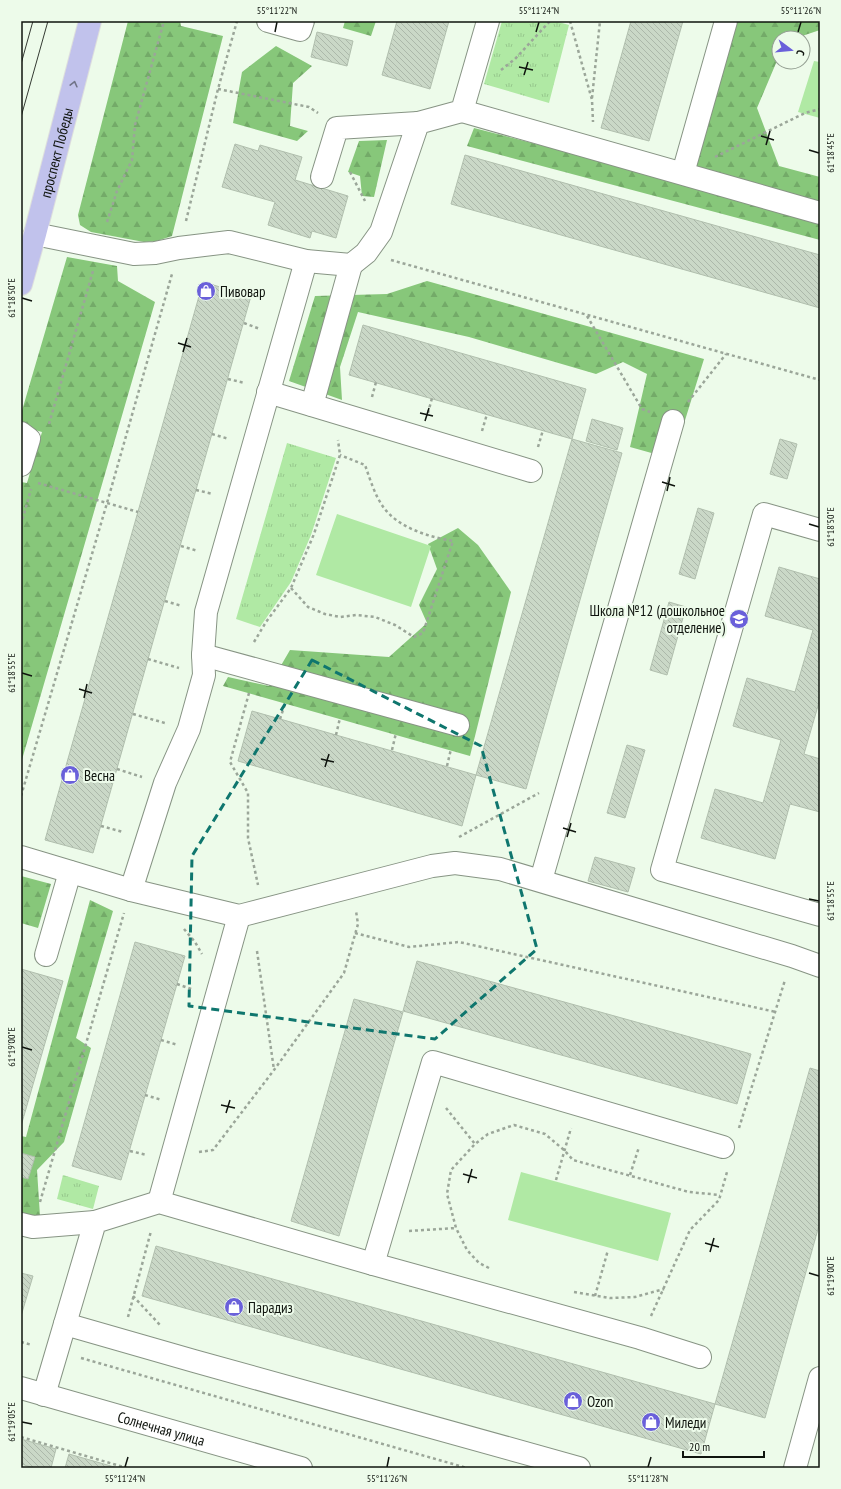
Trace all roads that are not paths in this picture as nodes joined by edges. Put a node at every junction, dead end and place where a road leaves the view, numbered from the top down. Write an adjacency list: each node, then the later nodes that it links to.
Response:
1 (90, 21): 11 (main road, проспект Победы, one-way to 1)
2 (268, 21): 3 (street)
3 (303, 21)
4 (488, 21): 6 (street)
5 (726, 21): 8 (street)
6 (462, 111): 7 (street); 8 (street)
7 (418, 123): 9 (street); 12 (street)
8 (682, 173): 10 (street)
9 (322, 177)
10 (820, 213)
11 (35, 234): 13 (street); 14 (main road, проспект Победы)
12 (359, 259): 13 (street); 16 (street)
13 (306, 261): 15 (street)
14 (21, 284)
15 (268, 392): 16 (street); 22 (street)
16 (312, 405): 19 (street)
17 (673, 421): 26 (street)
18 (21, 433): 20 (street)
19 (531, 471)
20 (27, 473)
21 (820, 530): 28 (street)
22 (203, 665): 23 (street); 27 (street)
23 (458, 725)
24 (21, 857): 25 (street)
25 (70, 872): 27 (street); 30 (street)
26 (541, 880): 29 (street); 31 (street)
27 (131, 890): 29 (street)
28 (820, 915)
29 (238, 916): 33 (street)
30 (46, 955)
31 (819, 961)
32 (726, 1156): 36 (street)
33 (159, 1202): 34 (street); 36 (street)
34 (95, 1222): 35 (street); 37 (street)
35 (27, 1225)
36 (373, 1264): 38 (street)
37 (65, 1324): 41 (street); 45 (street)
38 (700, 1357)
39 (820, 1378): 42 (street)
40 (21, 1388): 41 (street, Солнечная улица)
41 (44, 1394): 43 (street, Солнечная улица)
42 (812, 1436): 46 (street)
43 (254, 1462): 44 (street, Солнечная улица)
44 (301, 1468)
45 (579, 1468)
46 (795, 1468)

